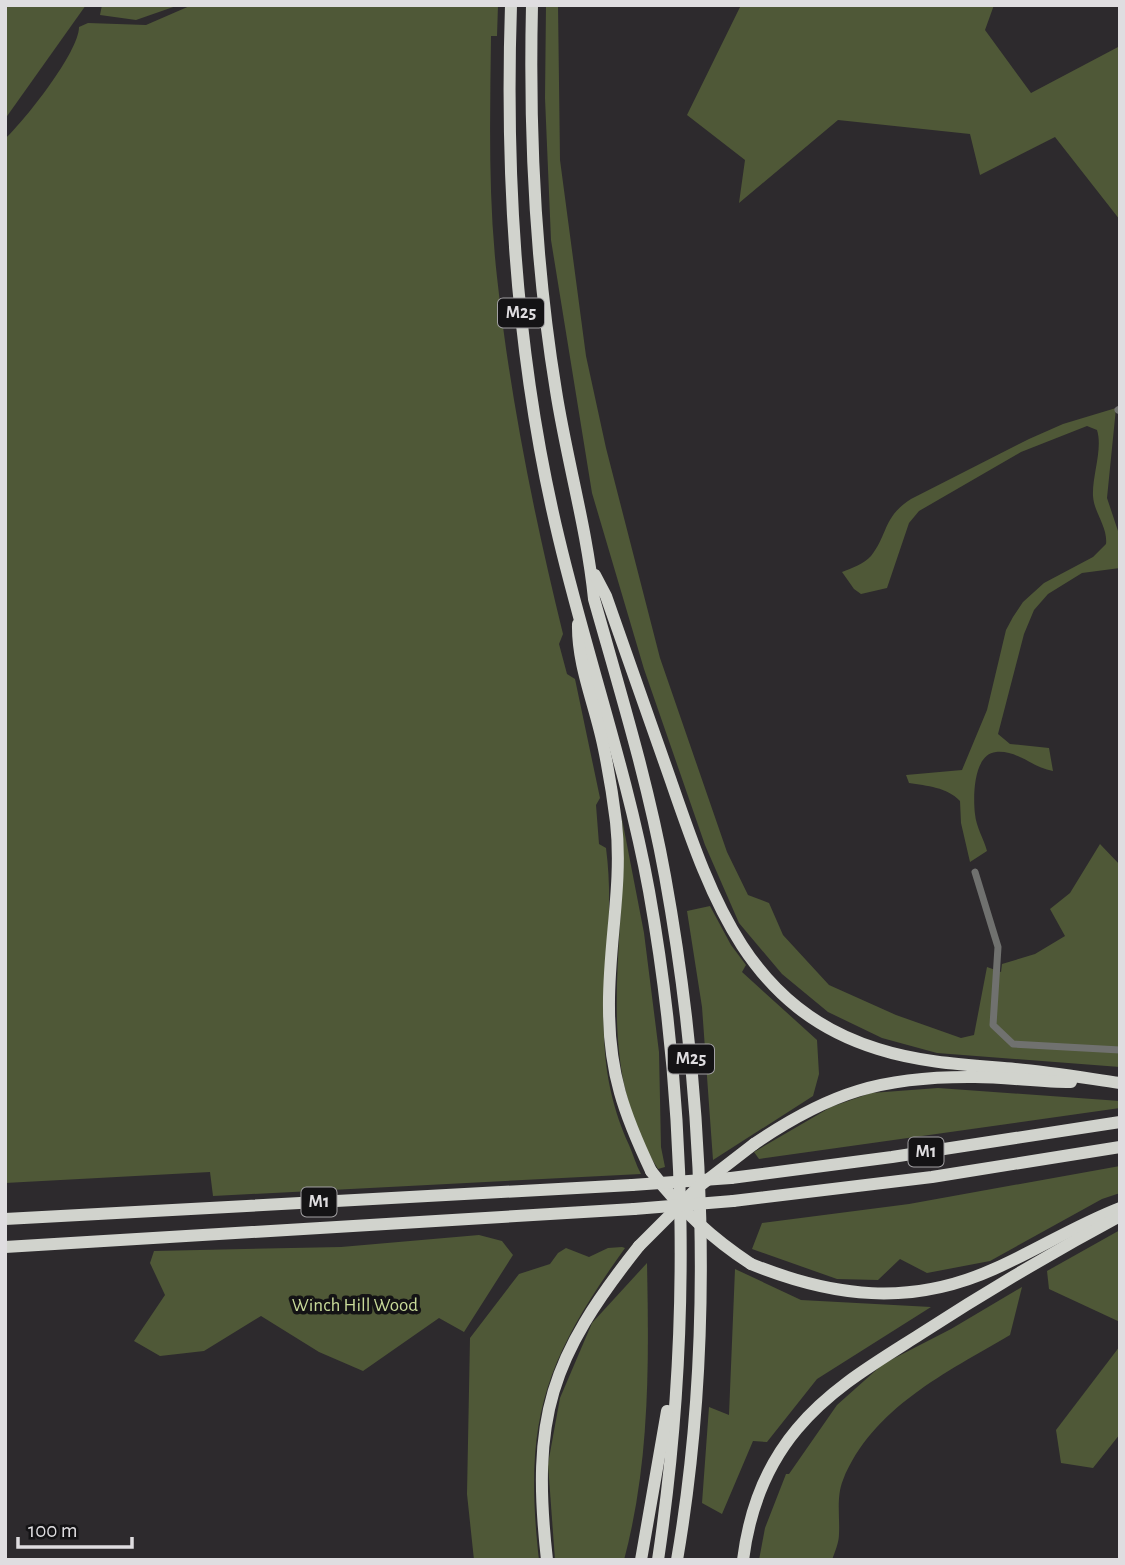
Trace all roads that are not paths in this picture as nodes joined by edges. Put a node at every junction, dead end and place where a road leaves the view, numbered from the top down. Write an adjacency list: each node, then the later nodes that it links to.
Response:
1 (511, 5): 4 (highway, M25)
2 (532, 5): 3 (highway, M25)
3 (591, 569): 7 (highway); 18 (highway, M25)
4 (579, 615): 10 (highway, bridge); 14 (highway, M25)
5 (975, 872): 6 (street)
6 (1120, 1050)
7 (1120, 1083): 15 (highway, bridge)
8 (1120, 1122): 12 (highway, M1, bridge)
9 (1120, 1147): 13 (highway, M1, bridge)
10 (1120, 1208)
11 (1120, 1216): 19 (highway)
12 (5, 1219)
13 (5, 1247)
14 (677, 1377): 16 (highway, M25); 17 (highway, M25)
15 (547, 1560)
16 (641, 1560)
17 (658, 1560)
18 (677, 1560)
19 (743, 1560)

